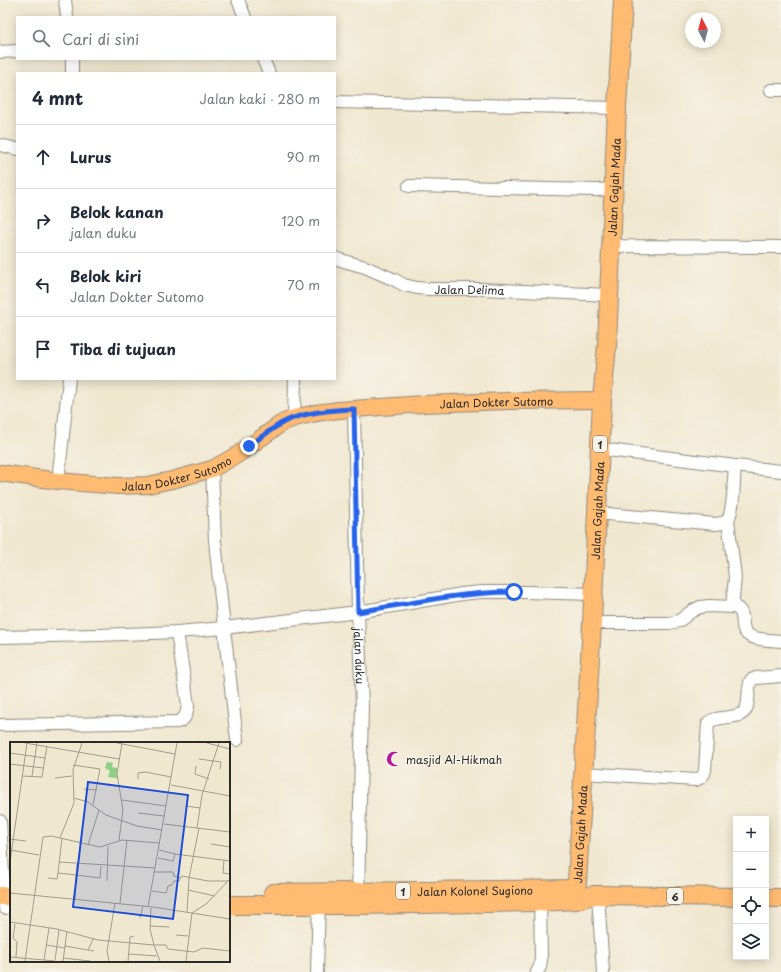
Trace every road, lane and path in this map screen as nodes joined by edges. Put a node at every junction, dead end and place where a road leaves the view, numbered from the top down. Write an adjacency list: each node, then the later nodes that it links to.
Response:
1 (66, 0): 4 (street)
2 (238, 0): 5 (street)
3 (623, 0): 13 (highway, Jalan Gajah Mada / 1)
4 (67, 16)
5 (245, 16)
6 (16, 51): 7 (street)
7 (0, 52)
8 (72, 60): 10 (street)
9 (263, 60): 11 (street)
10 (72, 72)
11 (269, 72)
12 (336, 102): 13 (street)
13 (617, 108): 17 (highway, Jalan Gajah Mada / 1)
14 (0, 145): 15 (street)
15 (16, 149)
16 (409, 186): 17 (street)
17 (614, 189): 18 (highway, Jalan Gajah Mada / 1)
18 (612, 241): 19 (street); 21 (highway, Jalan Gajah Mada / 1)
19 (781, 247)
20 (336, 258): 21 (street, Jalan Delima)
21 (609, 295): 24 (highway, Jalan Gajah Mada / 1)
22 (69, 380): 32 (street)
23 (295, 380): 26 (street)
24 (602, 400): 25 (main road, Jalan Dokter Sutomo); 27 (highway, Jalan Gajah Mada / 1)
25 (354, 409): 26 (main road, Jalan Dokter Sutomo); 37 (street, jalan duku)
26 (294, 418): 29 (main road, Jalan Dokter Sutomo)
27 (600, 449): 28 (street); 33 (highway, Jalan Gajah Mada / 1)
28 (735, 466): 30 (street); 34 (street)
29 (212, 469): 32 (main road, Jalan Dokter Sutomo); 39 (street)
30 (781, 471)
31 (0, 473): 32 (main road, Jalan Dokter Sutomo)
32 (58, 481)
33 (597, 513): 34 (street); 35 (highway, Jalan Gajah Mada / 1)
34 (728, 520): 36 (street)
35 (593, 594): 37 (street); 38 (highway, Jalan Gajah Mada / 1)
36 (732, 607): 38 (street); 42 (street)
37 (358, 612): 39 (street); 53 (street, jalan duku)
38 (592, 623): 46 (highway, Jalan Gajah Mada / 1)
39 (224, 628): 40 (street); 45 (street)
40 (177, 632): 41 (street); 44 (street)
41 (0, 637)
42 (781, 641)
43 (781, 676): 46 (street)
44 (0, 725)
45 (237, 740)
46 (583, 773): 50 (highway, Jalan Gajah Mada / 1)
47 (0, 821): 56 (street)
48 (230, 893): 52 (highway, 1)
49 (540, 895): 50 (highway, 1); 53 (highway, 1); 59 (street)
50 (586, 895): 51 (highway, 6); 60 (street)
51 (733, 897)
52 (319, 898): 53 (highway, 1); 57 (highway, 1); 58 (street)
53 (358, 898)
54 (769, 898): 55 (highway)
55 (781, 898)
56 (5, 902)
57 (230, 905)
58 (317, 972)
59 (537, 972)
60 (603, 972)

